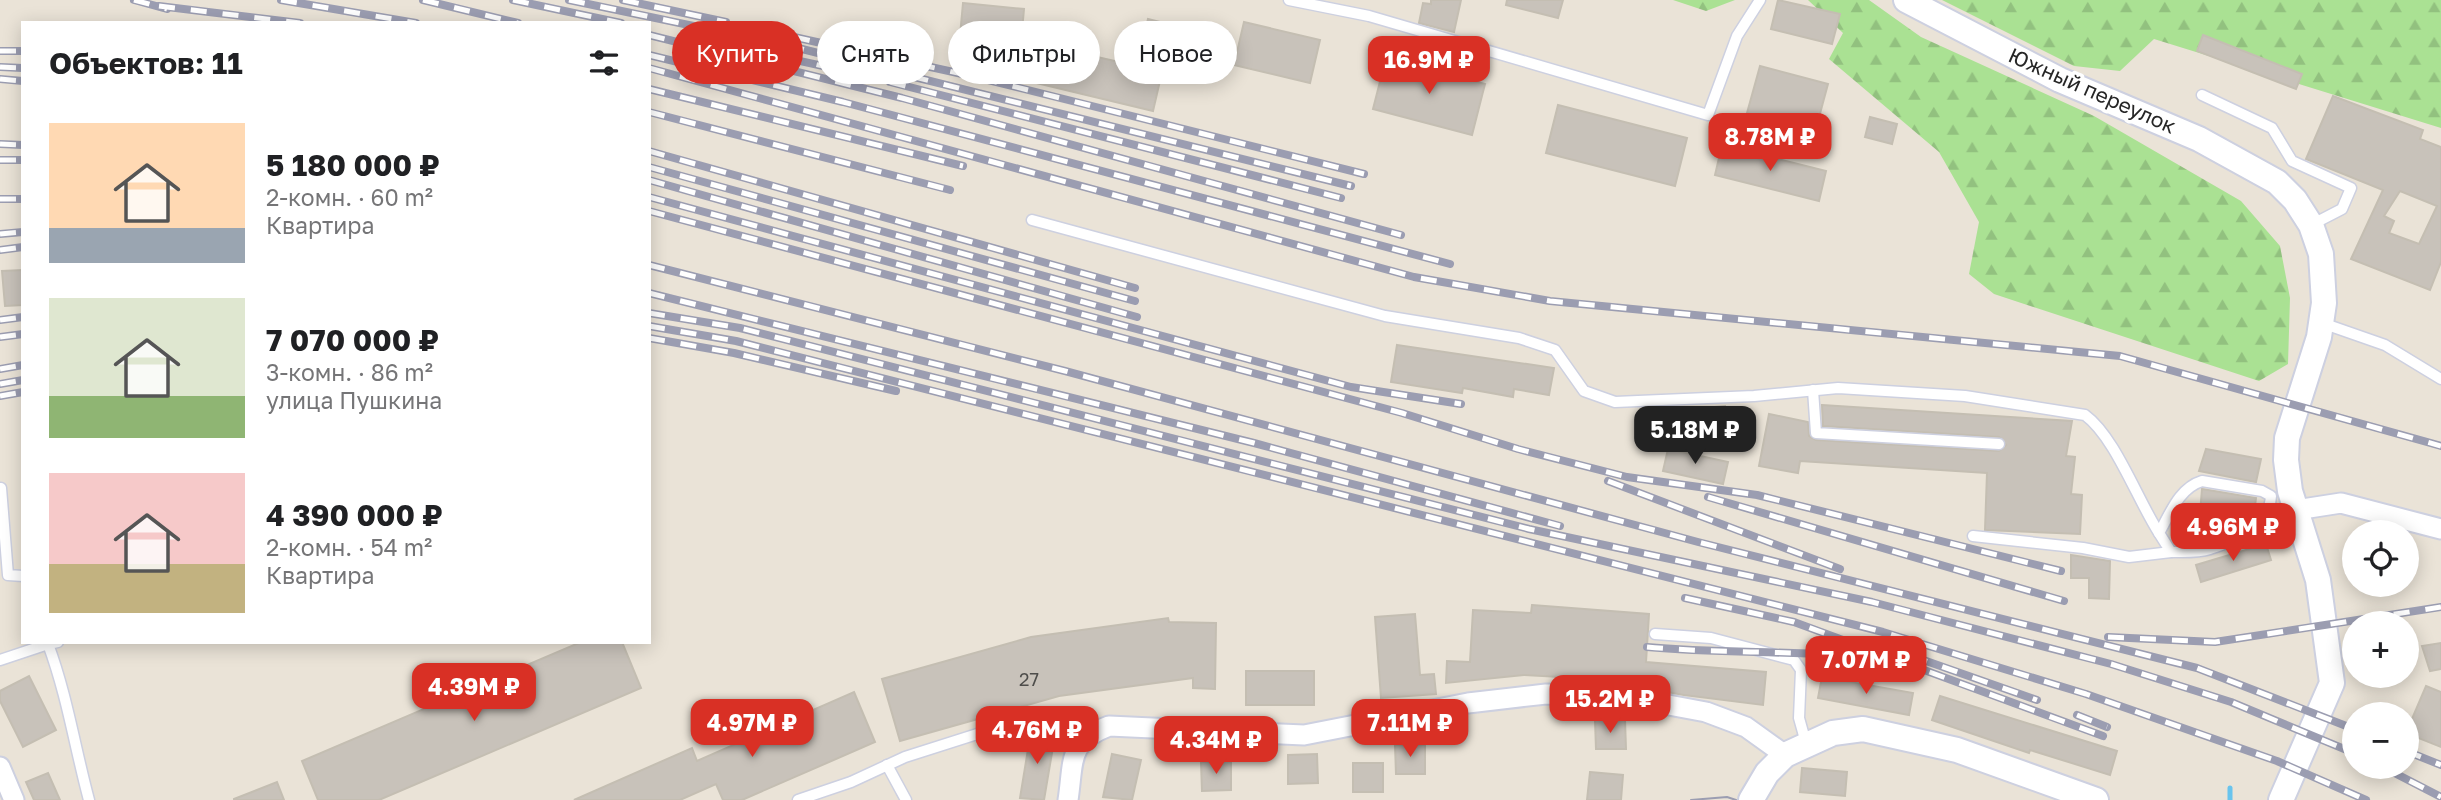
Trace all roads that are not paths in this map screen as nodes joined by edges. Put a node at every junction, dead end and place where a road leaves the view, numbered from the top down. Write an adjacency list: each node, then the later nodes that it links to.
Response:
1 (1289, 0): 2 (lane)
2 (1760, 0)
3 (1906, 0): 6 (street, Южный переулок)
4 (2202, 96): 6 (lane)
5 (1032, 220): 9 (lane)
6 (2311, 225): 7 (street)
7 (2321, 323): 8 (lane); 12 (street)
8 (2441, 379)
9 (1813, 390): 10 (lane); 14 (lane)
10 (1998, 444)
11 (1, 488): 17 (lane)
12 (2285, 499): 13 (street); 14 (lane); 16 (lane); 33 (street)
13 (2441, 529)
14 (2159, 533): 16 (lane)
15 (1973, 536): 16 (lane)
16 (2171, 552)
17 (4, 575)
18 (1655, 635): 23 (lane)
19 (50, 644): 21 (lane)
20 (53, 644): 27 (lane)
21 (0, 660)
22 (1043, 713): 24 (lane)
23 (1796, 749): 30 (street); 31 (street); 32 (street)
24 (887, 765): 28 (lane); 29 (lane)
25 (0, 767): 26 (street)
26 (14, 800)
27 (89, 800)
28 (798, 800)
29 (906, 800)
30 (1068, 800)
31 (1751, 800)
32 (2096, 800)
33 (2281, 800)

